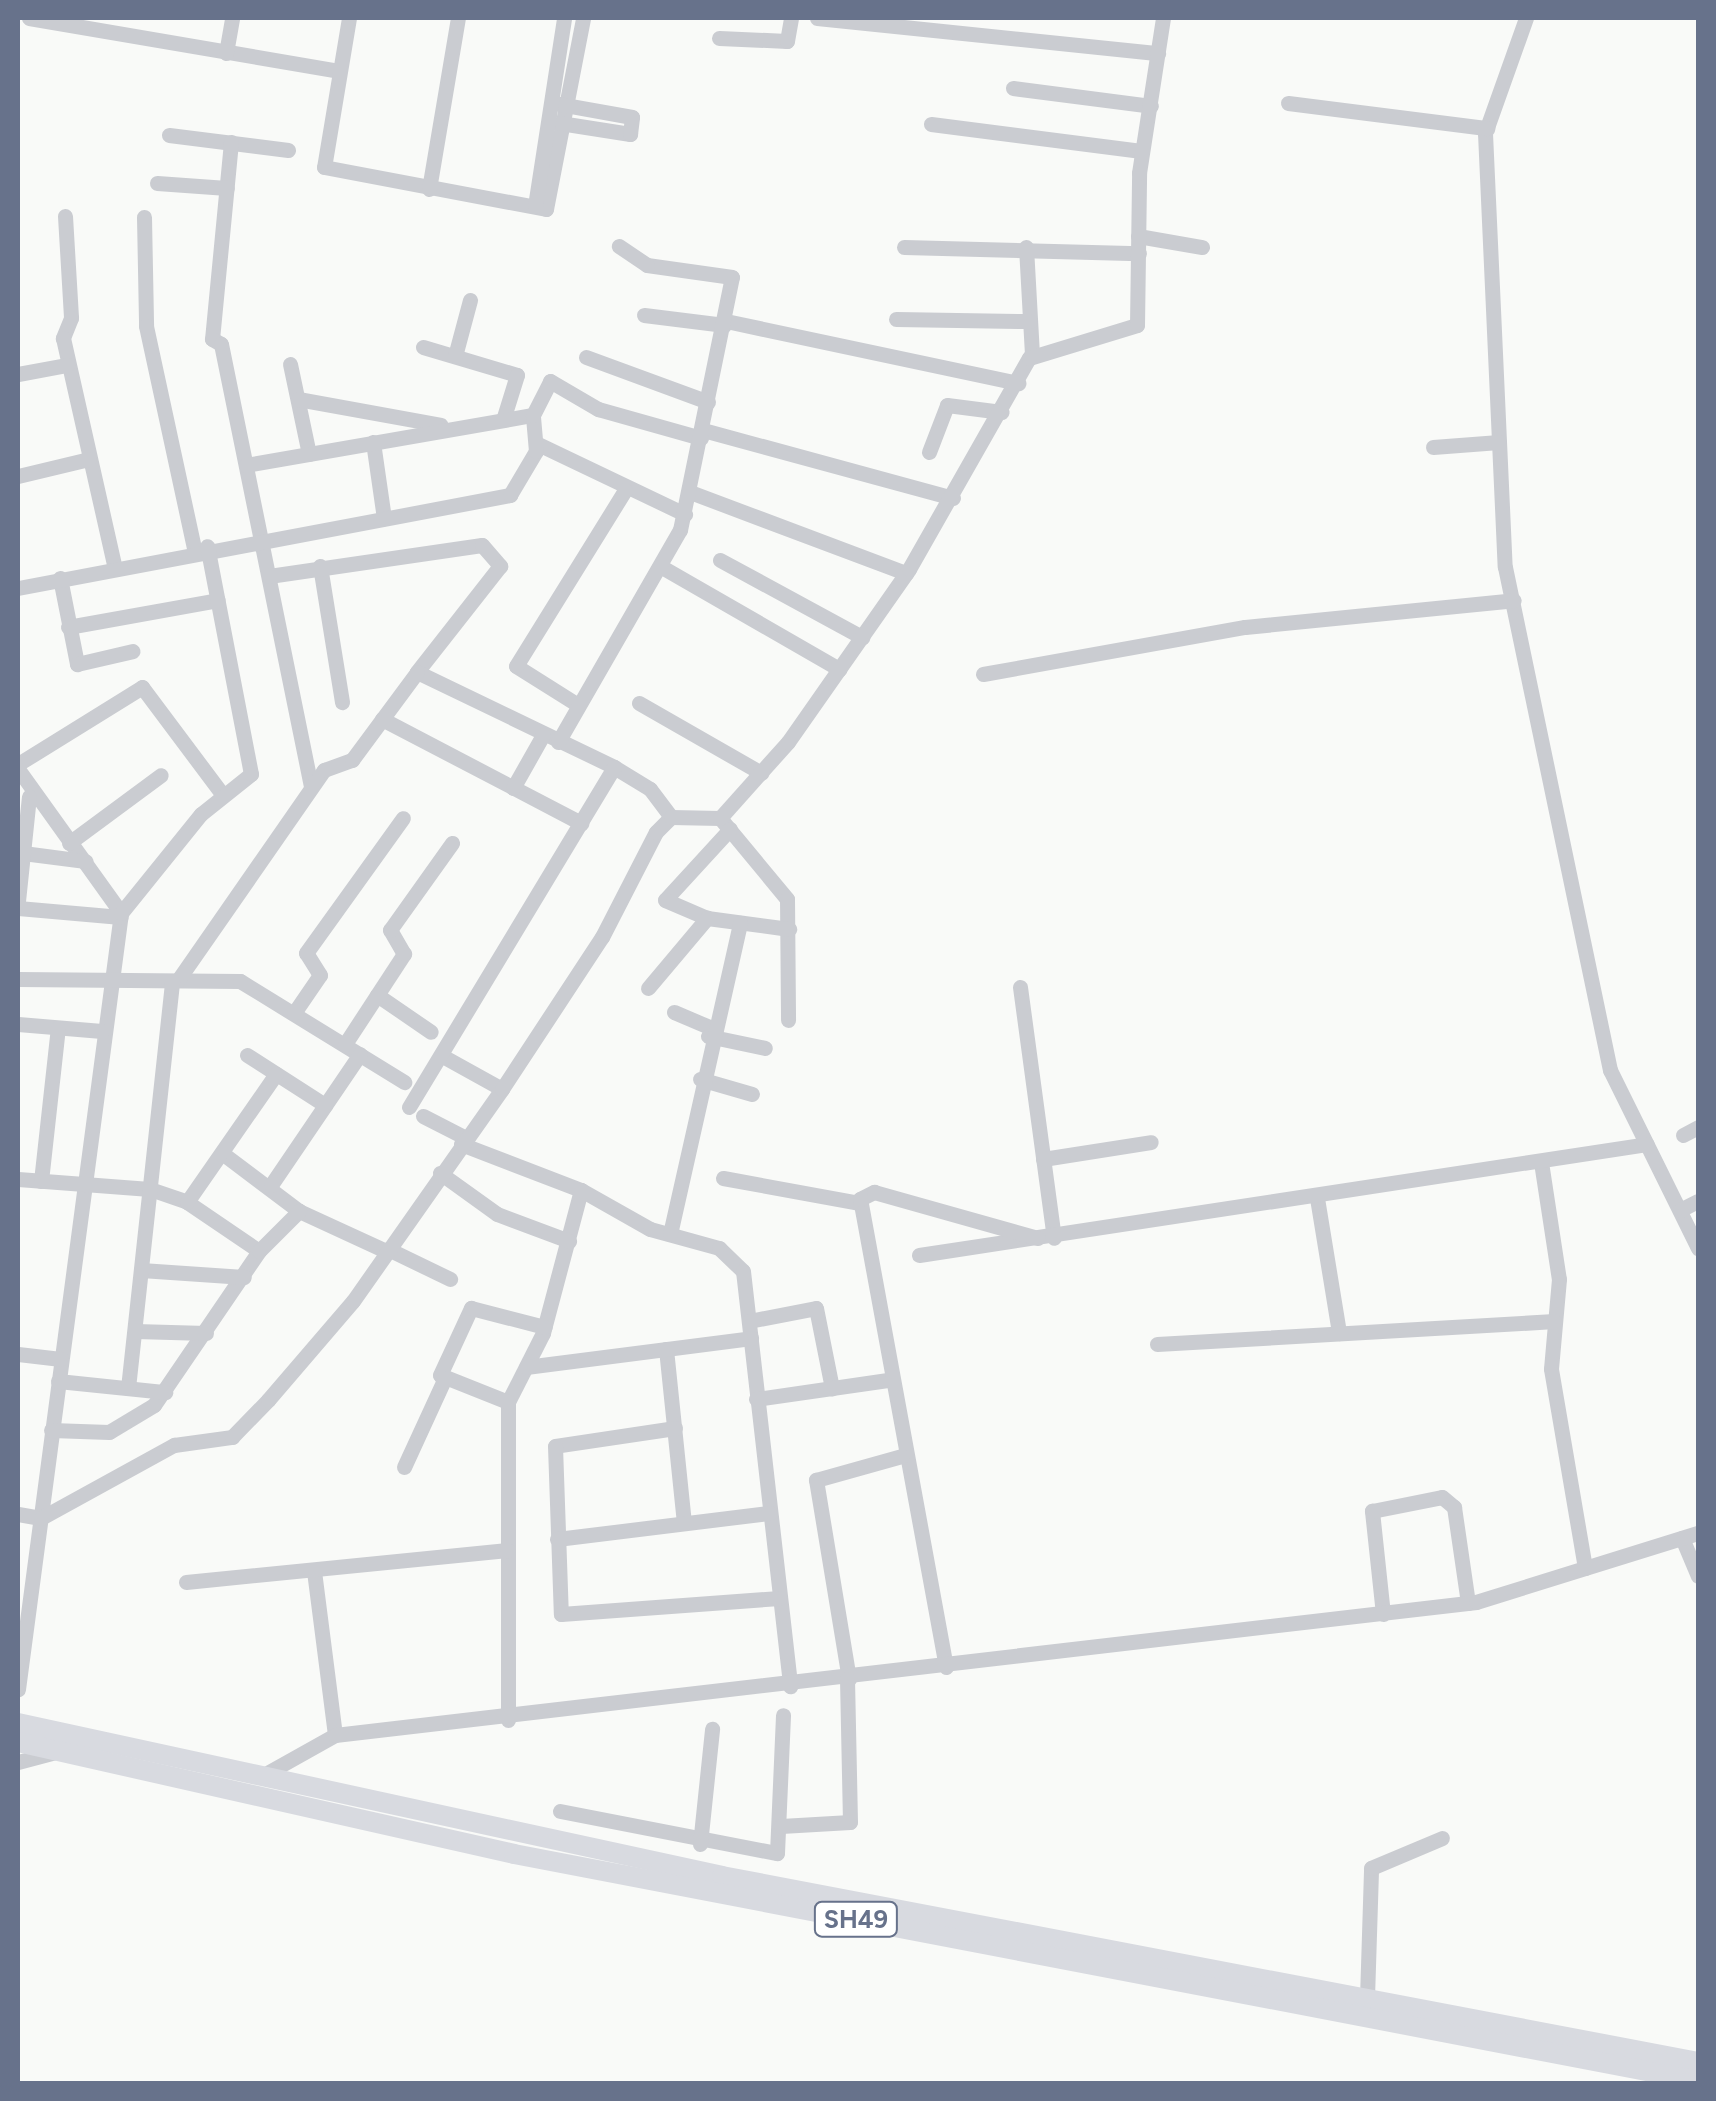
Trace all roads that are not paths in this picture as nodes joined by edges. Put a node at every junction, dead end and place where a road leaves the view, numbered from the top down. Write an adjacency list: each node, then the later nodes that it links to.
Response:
1 (28, 18): 12 (street)
2 (123, 18): 12 (street)
3 (232, 18): 14 (street)
4 (348, 18): 16 (street)
5 (458, 18): 32 (street)
6 (564, 18): 18 (street)
7 (583, 18): 20 (street)
8 (791, 18): 13 (street)
9 (818, 18): 15 (street)
10 (1163, 18): 15 (street)
11 (1526, 18): 25 (street)
12 (120, 36): 14 (street)
13 (719, 38)
14 (226, 53): 16 (street)
15 (1158, 53): 21 (street)
16 (339, 72): 32 (street)
17 (1013, 88): 21 (street)
18 (551, 102): 20 (street); 22 (street)
19 (1288, 103): 25 (street)
20 (568, 106): 23 (street); 23 (street)
21 (1152, 106): 29 (street)
22 (548, 122): 23 (street); 33 (street)
23 (566, 124): 33 (street)
24 (932, 124): 29 (street)
25 (1487, 128): 62 (street)
26 (169, 135): 27 (street)
27 (231, 142): 28 (street); 31 (street)
28 (288, 150)
29 (1141, 151): 36 (street)
30 (158, 183): 31 (street)
31 (227, 188): 68 (street)
32 (429, 189): 33 (street)
33 (535, 206)
34 (66, 216): 51 (street)
35 (144, 216): 76 (street)
36 (1138, 244): 39 (street); 40 (street); 47 (street)
37 (618, 246): 45 (street)
38 (904, 247): 39 (street)
39 (1026, 248): 44 (street)
40 (1202, 248)
41 (470, 300): 48 (street)
42 (644, 315): 45 (street)
43 (896, 319): 44 (street)
44 (1030, 321): 47 (street)
45 (725, 323): 53 (street); 55 (street)
46 (423, 346): 48 (street)
47 (1032, 354): 53 (street)
48 (455, 356): 58 (street)
49 (586, 357): 55 (street)
50 (290, 364): 54 (street)
51 (67, 365): 52 (street); 67 (street)
52 (18, 374)
53 (1018, 383): 56 (street)
54 (298, 399): 59 (street); 66 (street)
55 (708, 402): 60 (street)
56 (1002, 412): 65 (street); 72 (street)
57 (533, 415): 58 (street); 60 (street); 63 (street)
58 (503, 420): 59 (street)
59 (452, 427): 61 (street)
60 (702, 434): 71 (street); 72 (street)
61 (373, 442): 66 (street); 74 (street)
62 (1500, 442): 64 (street); 86 (street)
63 (538, 444): 70 (street); 74 (street)
64 (1433, 447)
65 (930, 452)
66 (309, 454): 68 (street)
67 (89, 459): 69 (street); 78 (street)
68 (246, 465): 75 (street)
69 (18, 476)
70 (625, 490): 73 (street); 95 (street)
71 (690, 492): 73 (street); 81 (street)
72 (953, 498): 81 (street)
73 (685, 514): 80 (street)
74 (384, 518): 75 (street)
75 (262, 538): 76 (street); 82 (street)
76 (200, 547): 78 (street); 85 (street)
77 (720, 560): 88 (street)
78 (114, 565): 83 (street)
79 (320, 566): 82 (street); 91 (street); 93 (street)
80 (660, 566): 90 (street); 95 (street)
81 (906, 573): 88 (street)
82 (269, 576): 102 (street)
83 (60, 578): 84 (street); 87 (street)
84 (18, 588)
85 (218, 600): 87 (street); 104 (street)
86 (1514, 600): 92 (street); 146 (street)
87 (68, 627): 89 (street)
88 (862, 637): 90 (street)
89 (133, 652)
90 (839, 669): 100 (street)
91 (417, 672): 96 (street); 97 (street)
92 (983, 674)
93 (342, 702)
94 (639, 704): 100 (street)
95 (578, 705): 97 (street)
96 (382, 720): 102 (street); 103 (street)
97 (550, 739): 99 (street); 103 (street)
98 (18, 766): 104 (street); 105 (street)
99 (614, 767): 106 (street); 108 (street)
100 (761, 773): 109 (street)
101 (161, 775): 110 (street)
102 (311, 786): 121 (street)
103 (514, 788): 108 (street)
104 (222, 794): 115 (street)
105 (29, 798): 110 (street); 112 (street)
106 (671, 817): 109 (street); 141 (street)
107 (403, 818): 126 (street)
108 (581, 823): 137 (street)
109 (725, 824): 116 (street); 118 (street)
110 (69, 843): 113 (street)
111 (452, 843): 124 (street)
112 (23, 853): 113 (street); 114 (street)
113 (85, 862): 115 (street)
114 (18, 905): 115 (street)
115 (121, 915): 120 (street)
116 (707, 918): 117 (street); 123 (street)
117 (740, 923): 118 (street); 132 (street)
118 (789, 929): 127 (street)
119 (18, 978): 120 (street)
120 (105, 980): 121 (street); 130 (street)
121 (175, 981): 126 (street); 156 (street)
122 (1020, 987): 148 (street)
123 (648, 988)
124 (377, 995): 131 (street); 133 (street)
125 (674, 1012): 132 (street)
126 (294, 1013): 133 (street)
127 (788, 1020)
128 (18, 1024): 129 (street)
129 (58, 1028): 130 (street); 153 (street)
130 (102, 1031): 154 (street)
131 (431, 1032)
132 (709, 1032): 134 (street); 139 (street)
133 (344, 1044): 135 (street)
134 (765, 1048)
135 (360, 1054): 140 (street); 143 (street)
136 (247, 1055): 138 (street)
137 (446, 1058): 141 (street); 144 (street)
138 (276, 1074): 143 (street); 147 (street)
139 (700, 1079): 142 (street); 164 (street)
140 (404, 1082)
141 (502, 1089): 144 (street)
142 (752, 1094)
143 (325, 1105): 155 (street)
144 (464, 1141): 150 (street); 157 (street)
145 (1152, 1142): 148 (street)
146 (1647, 1144): 149 (street); 163 (street)
147 (222, 1153): 155 (street); 160 (street)
148 (1043, 1159): 165 (street)
149 (1540, 1162): 158 (street); 174 (street)
150 (440, 1173): 166 (street); 168 (street)
151 (18, 1178): 153 (street)
152 (724, 1178): 161 (street)
153 (40, 1181): 154 (street)
154 (88, 1186): 156 (street); 183 (street)
155 (271, 1186): 162 (street)
156 (150, 1188): 160 (street); 171 (street)
157 (581, 1190): 164 (street); 166 (street)
158 (1317, 1198): 165 (street); 179 (street)
159 (1698, 1200): 163 (street)
160 (188, 1202): 169 (street)
161 (859, 1203): 165 (street); 186 (street)
162 (298, 1210): 168 (street); 169 (street)
163 (1680, 1210): 167 (street)
164 (670, 1234): 176 (street)
165 (1048, 1238): 170 (street)
166 (568, 1241): 175 (street)
167 (1698, 1248)
168 (387, 1250): 173 (street); 199 (street)
169 (259, 1251): 172 (street)
170 (920, 1255)
171 (141, 1270): 172 (street); 177 (street)
172 (244, 1278): 178 (street)
173 (450, 1279)
174 (1554, 1320): 179 (street); 204 (street)
175 (545, 1327): 184 (street); 185 (street)
176 (750, 1330): 181 (street); 189 (street); 191 (street)
177 (134, 1331): 178 (street); 188 (street)
178 (206, 1333): 190 (street)
179 (1339, 1333): 180 (street)
180 (1157, 1344)
181 (666, 1349): 184 (street); 193 (street)
182 (18, 1354): 183 (street)
183 (62, 1359): 187 (street)
184 (526, 1368): 192 (street)
185 (445, 1378): 192 (street); 196 (street)
186 (888, 1380): 189 (street); 195 (street)
187 (58, 1381): 188 (street); 194 (street)
188 (128, 1388): 190 (street)
189 (832, 1388): 191 (street)
190 (165, 1392): 194 (street)
191 (756, 1399): 198 (street)
192 (508, 1402): 203 (street)
193 (674, 1428): 200 (street); 202 (street)
194 (52, 1430): 199 (street)
195 (902, 1456): 211 (street); 212 (street)
196 (404, 1467)
197 (18, 1514): 199 (street)
198 (769, 1514): 200 (street); 208 (street)
199 (41, 1518): 214 (street)
200 (684, 1523): 202 (street)
201 (1690, 1535): 204 (street); 206 (street)
202 (557, 1539): 208 (street)
203 (506, 1550): 205 (street); 216 (street)
204 (1584, 1568): 209 (street)
205 (314, 1571): 207 (street); 219 (street)
206 (1698, 1576)
207 (186, 1582)
208 (780, 1598): 213 (street)
209 (1468, 1603): 210 (street); 210 (street)
210 (1383, 1614): 211 (street)
211 (946, 1667): 212 (street)
212 (848, 1679): 213 (street); 225 (street)
213 (790, 1686): 216 (street)
214 (18, 1689)
215 (783, 1715): 225 (street)
216 (508, 1720): 219 (street)
217 (18, 1723): 223 (main road, SH49)
218 (712, 1729): 228 (street)
219 (336, 1735): 223 (street)
220 (18, 1742): 221 (main road, SH49)
221 (56, 1752): 222 (street); 232 (main road, SH49)
222 (18, 1762)
223 (257, 1780): 229 (main road, SH49)
224 (560, 1811): 226 (street)
225 (781, 1826): 228 (street)
226 (627, 1828): 228 (street); 229 (street)
227 (1442, 1838): 230 (street)
228 (700, 1844)
229 (625, 1856): 230 (main road, SH49)
230 (1367, 1998): 231 (main road, SH49)
231 (1698, 2062)
232 (1698, 2081)

